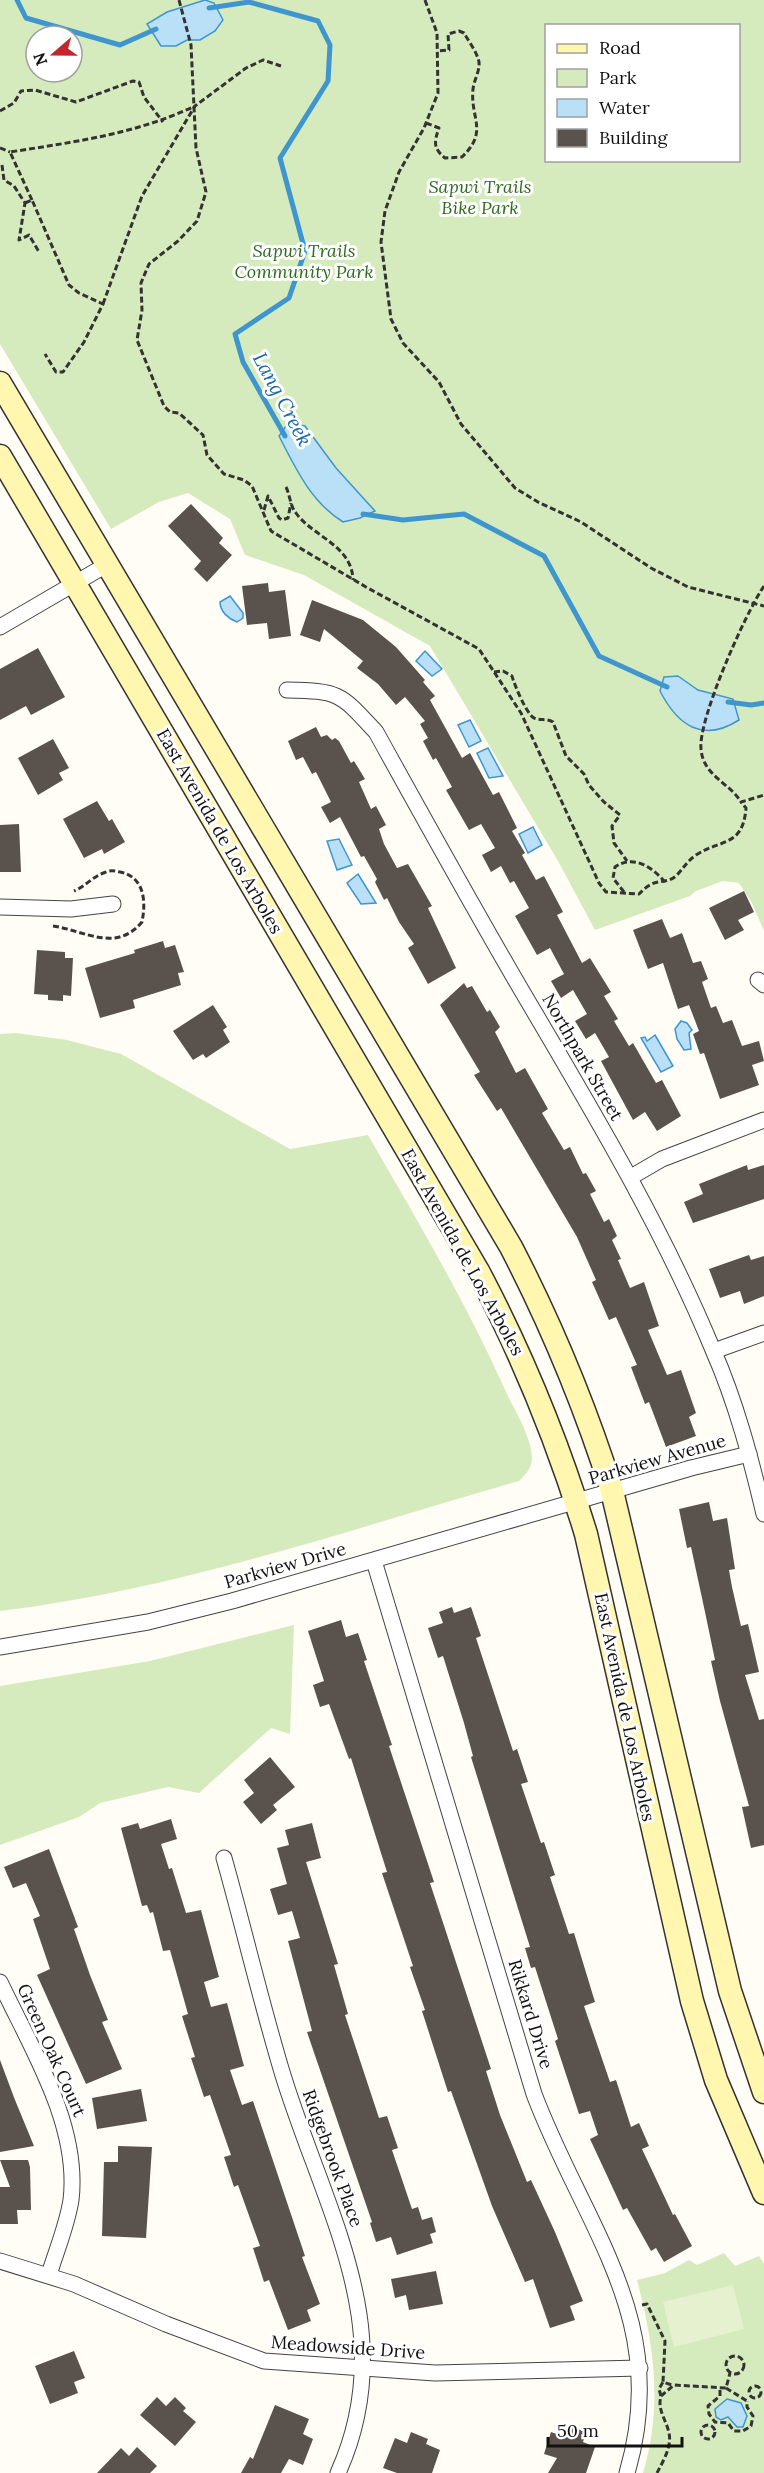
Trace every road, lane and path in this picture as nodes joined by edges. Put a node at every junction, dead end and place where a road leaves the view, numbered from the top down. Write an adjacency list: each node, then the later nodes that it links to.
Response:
1 (179, 0): 5 (path)
2 (425, 0): 3 (path)
3 (438, 51): 8 (path); 8 (path)
4 (281, 66): 5 (path)
5 (195, 106): 7 (path); 15 (path); 21 (path)
6 (0, 111): 7 (path)
7 (163, 122): 10 (path)
8 (426, 123): 26 (path)
9 (0, 148): 10 (path)
10 (10, 152): 12 (path)
11 (2, 165): 13 (path)
12 (32, 200): 13 (path); 15 (path)
13 (25, 203): 14 (path)
14 (39, 252)
15 (104, 304): 16 (path)
16 (45, 354)
17 (0, 383): 22 (main road, East Avenida de Los Arboles)
18 (0, 456): 24 (main road, East Avenida de Los Arboles)
19 (286, 487): 20 (path)
20 (291, 501): 21 (path); 23 (path)
21 (264, 510): 23 (path)
22 (108, 564): 24 (street); 45 (main road, East Avenida de Los Arboles)
23 (353, 580): 29 (path)
24 (74, 583): 28 (street); 46 (main road, East Avenida de Los Arboles)
25 (764, 586): 26 (path)
26 (752, 603): 27 (path); 32 (path)
27 (764, 606)
28 (0, 627)
29 (494, 672): 33 (path); 36 (path)
30 (286, 690): 41 (street, Northpark Street)
31 (764, 795): 32 (path)
32 (741, 801): 34 (path)
33 (627, 861): 34 (path); 36 (path)
34 (665, 882): 36 (path)
35 (72, 892): 39 (path)
36 (625, 893)
37 (113, 904): 38 (street)
38 (0, 907)
39 (45, 925)
40 (764, 1120): 41 (street)
41 (631, 1177): 43 (street, Northpark Street)
42 (764, 1333): 43 (street)
43 (714, 1351): 44 (street, Northpark Street)
44 (749, 1454): 45 (street, Parkview Avenue); 47 (street, Northpark Street)
45 (612, 1491): 46 (street, Parkview Avenue); 52 (main road, East Avenida de Los Arboles)
46 (576, 1502): 48 (street, Parkview Drive); 53 (main road, East Avenida de Los Arboles)
47 (764, 1514)
48 (374, 1561): 49 (street, Parkview Drive); 56 (street, Rikkard Drive)
49 (0, 1647)
50 (224, 1858): 58 (street, Ridgebrook Place)
51 (0, 1982): 55 (street, Green Oak Court)
52 (764, 2092)
53 (764, 2193)
54 (0, 2261): 55 (street, Meadowside Drive)
55 (49, 2275): 58 (street, Meadowside Drive)
56 (629, 2308): 57 (street, Rikkard Drive); 60 (path)
57 (640, 2368): 58 (street, Meadowside Drive); 70 (street, Rikkard Drive)
58 (364, 2369): 69 (street, Ridgebrook Place)
59 (730, 2373): 59 (path); 62 (path)
60 (663, 2382): 61 (path); 64 (path)
61 (674, 2385): 63 (path); 64 (path)
62 (726, 2388): 63 (path); 66 (path)
63 (720, 2390): 67 (path)
64 (661, 2396): 71 (path)
65 (752, 2396): 66 (path)
66 (747, 2401): 67 (path)
67 (715, 2422): 68 (path)
68 (711, 2427): 68 (path)
69 (338, 2473)
70 (627, 2473)
71 (657, 2473)

